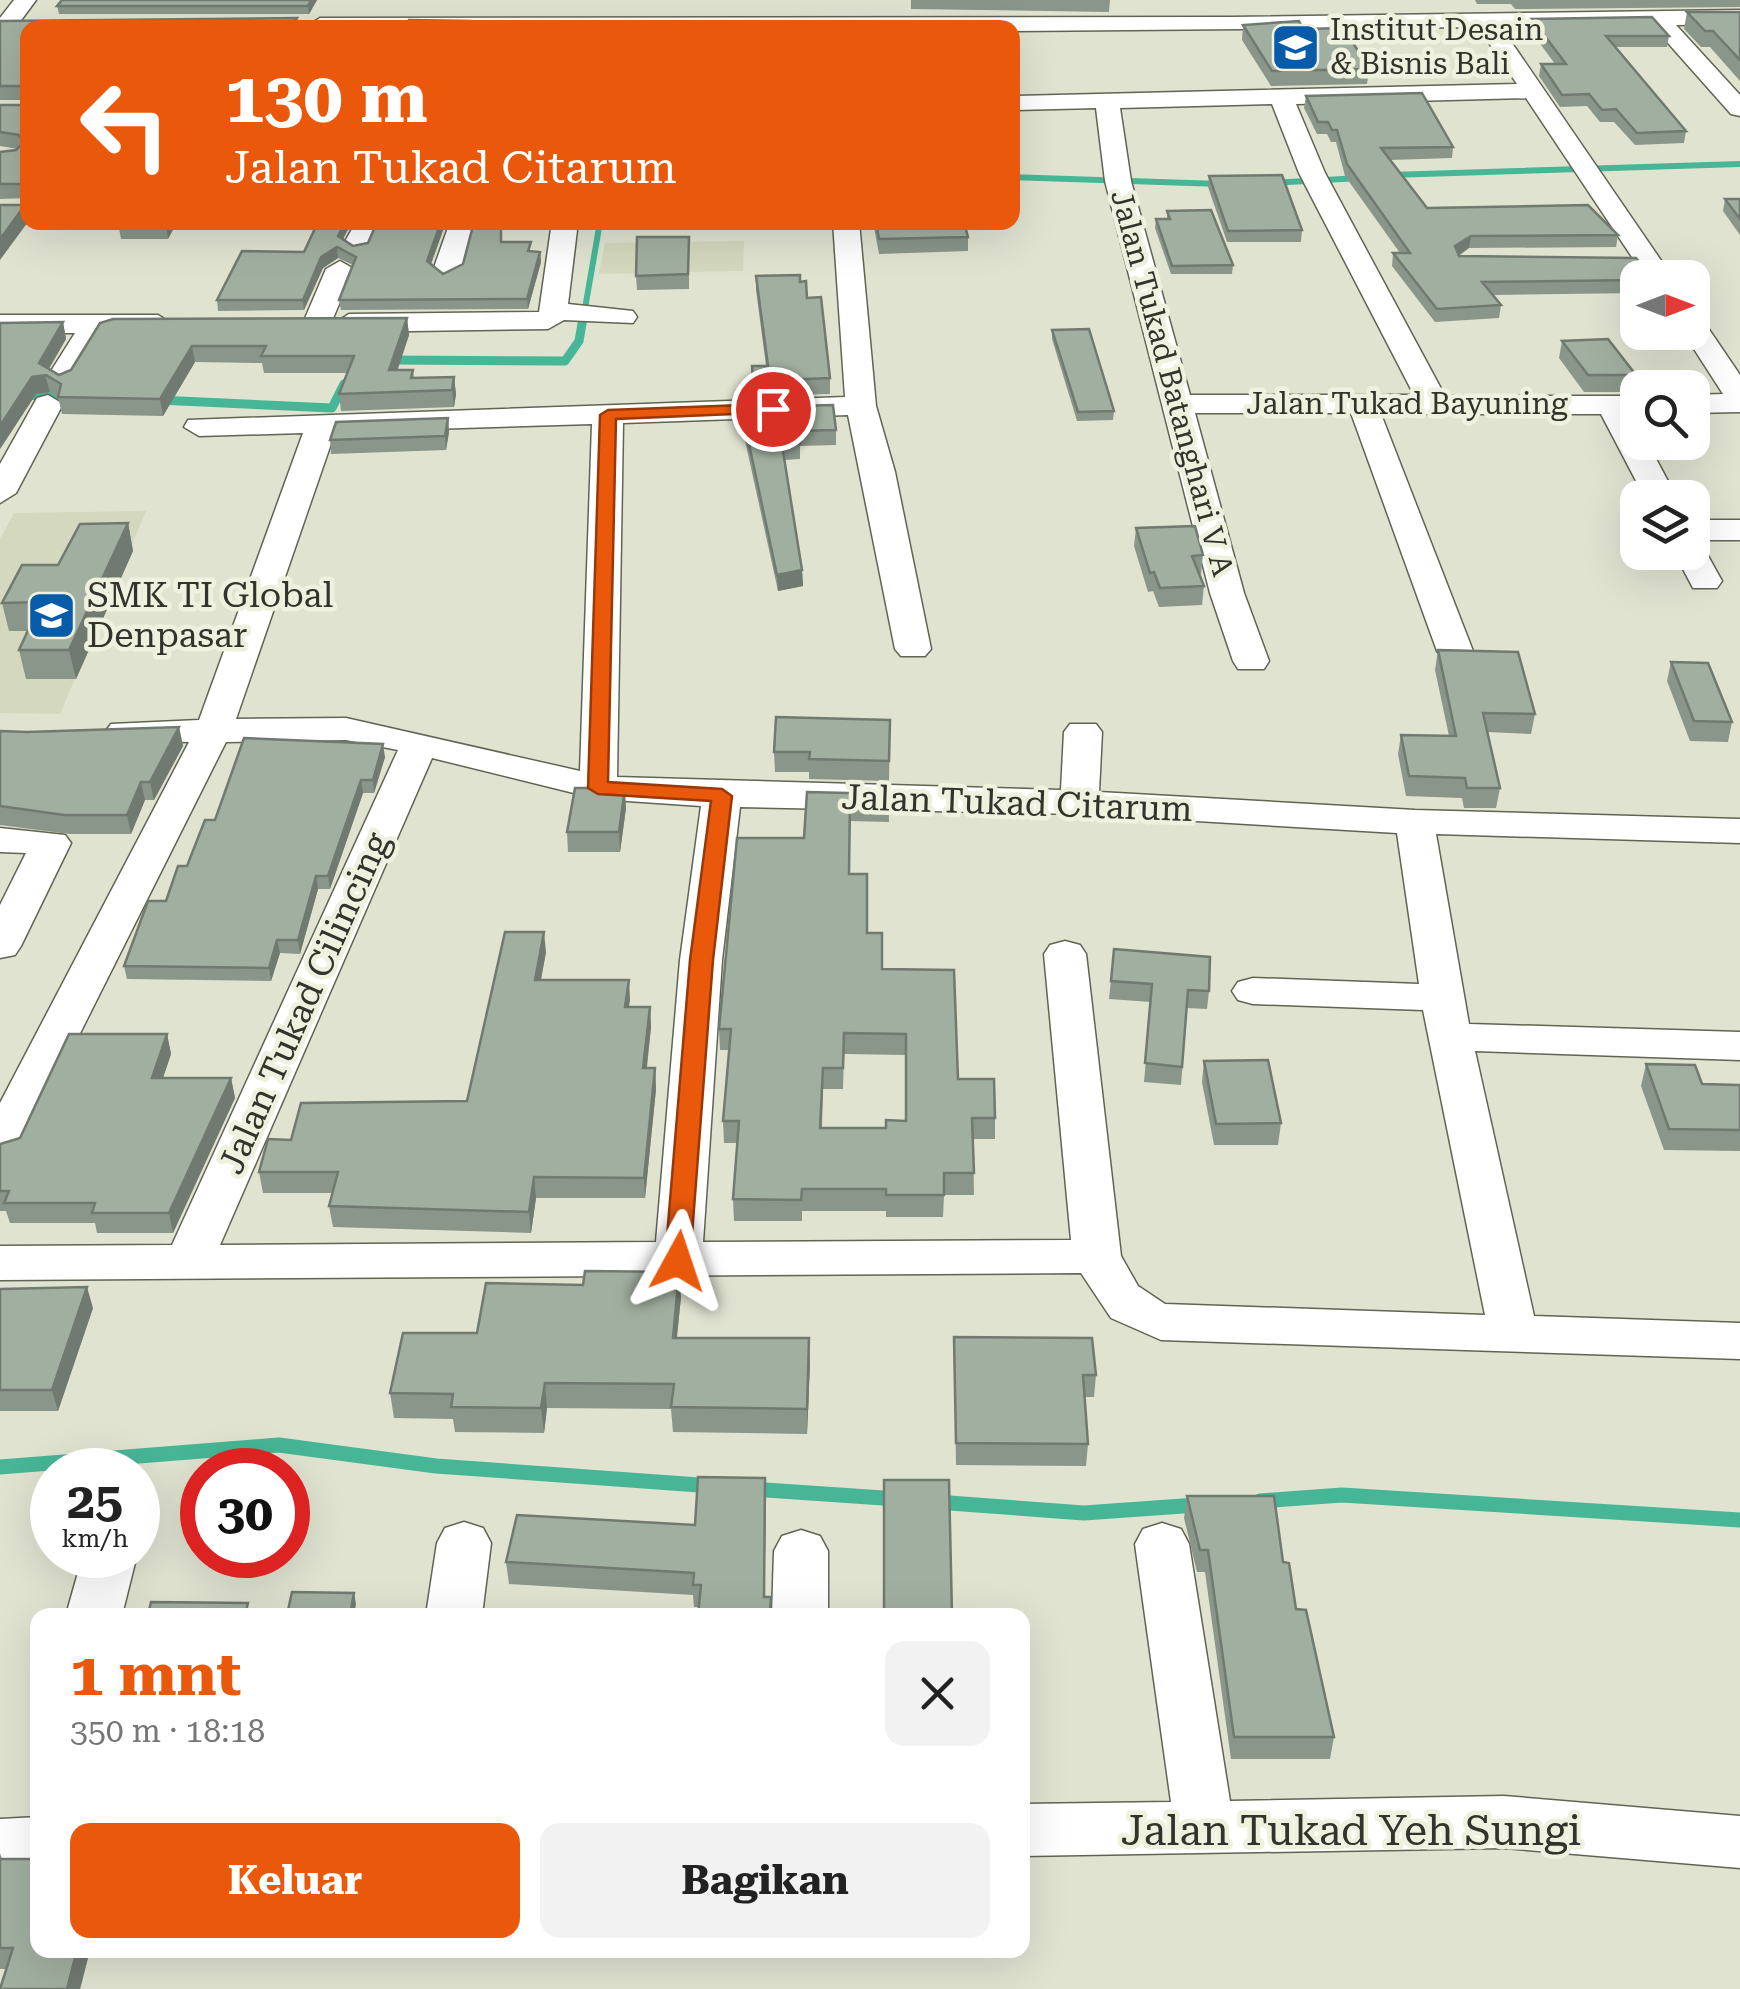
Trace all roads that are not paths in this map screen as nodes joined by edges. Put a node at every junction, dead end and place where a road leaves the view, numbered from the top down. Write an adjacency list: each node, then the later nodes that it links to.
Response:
1 (24, 0): 12 (street)
2 (737, 0): 6 (street)
3 (1438, 0): 8 (street)
4 (1700, 18): 5 (street); 7 (street); 11 (street)
5 (1740, 18)
6 (720, 20)
7 (1660, 20): 9 (street); 15 (street)
8 (1451, 22): 9 (street); 10 (street)
9 (1486, 22): 13 (street)
10 (1020, 24)
11 (1740, 26)
12 (2, 27)
13 (1531, 91): 14 (street); 23 (street)
14 (1282, 98): 16 (street); 34 (street)
15 (1737, 101)
16 (1107, 102): 17 (street); 33 (street, Jalan Tukad Batanghari V A)
17 (1020, 103)
18 (460, 230): 25 (street)
19 (567, 230): 21 (street)
20 (847, 230): 36 (street)
21 (355, 246)
22 (1606, 259): 24 (street)
23 (1649, 260)
24 (1620, 262)
25 (446, 273)
26 (0, 324): 27 (street)
27 (94, 324): 28 (street); 40 (street)
28 (182, 324)
29 (1708, 350): 30 (street)
30 (1740, 400): 32 (street)
31 (1362, 402): 33 (street, Jalan Tukad Bayuning); 34 (street, Jalan Tukad Bayuning); 44 (street)
32 (1710, 402)
33 (1176, 404): 45 (street, Jalan Tukad Batanghari V A)
34 (1434, 404): 35 (street, Jalan Tukad Bayuning)
35 (1620, 405)
36 (861, 406): 37 (street); 43 (street)
37 (608, 415): 38 (street); 50 (street)
38 (322, 424): 39 (street); 46 (street)
39 (199, 428)
40 (0, 492)
41 (1710, 530): 42 (street)
42 (1740, 530)
43 (914, 649)
44 (1455, 652)
45 (1251, 661)
46 (214, 729): 48 (street, Jalan Tukad Citarum); 49 (street, Jalan Tukad Citarum); 61 (street)
47 (1083, 732): 52 (street)
48 (91, 733)
49 (420, 743): 50 (street, Jalan Tukad Citarum); 65 (street, Jalan Tukad Cilincing)
50 (598, 788): 51 (street, Jalan Tukad Citarum)
51 (722, 796): 52 (street, Jalan Tukad Citarum); 63 (street)
52 (1079, 802): 53 (street, Jalan Tukad Citarum)
53 (1415, 822): 54 (street, Jalan Tukad Citarum); 59 (street)
54 (1740, 831)
55 (0, 840): 56 (street)
56 (0, 946)
57 (1065, 954): 62 (street)
58 (1253, 991): 59 (street)
59 (1447, 1018): 60 (street); 66 (street)
60 (1740, 1046)
61 (0, 1147)
62 (1097, 1256): 63 (street); 66 (street)
63 (678, 1261): 65 (street)
64 (0, 1263): 65 (street)
65 (188, 1263)
66 (1513, 1332): 67 (street)
67 (1740, 1341)
68 (464, 1542): 73 (street)
69 (1162, 1544): 75 (street)
70 (801, 1551): 74 (street)
71 (104, 1578): 72 (street)
72 (96, 1608)
73 (455, 1608)
74 (800, 1608)
75 (1204, 1826): 76 (street, Jalan Tukad Yeh Sungi); 77 (street, Jalan Tukad Yeh Sungi)
76 (1030, 1830)
77 (1740, 1842)

